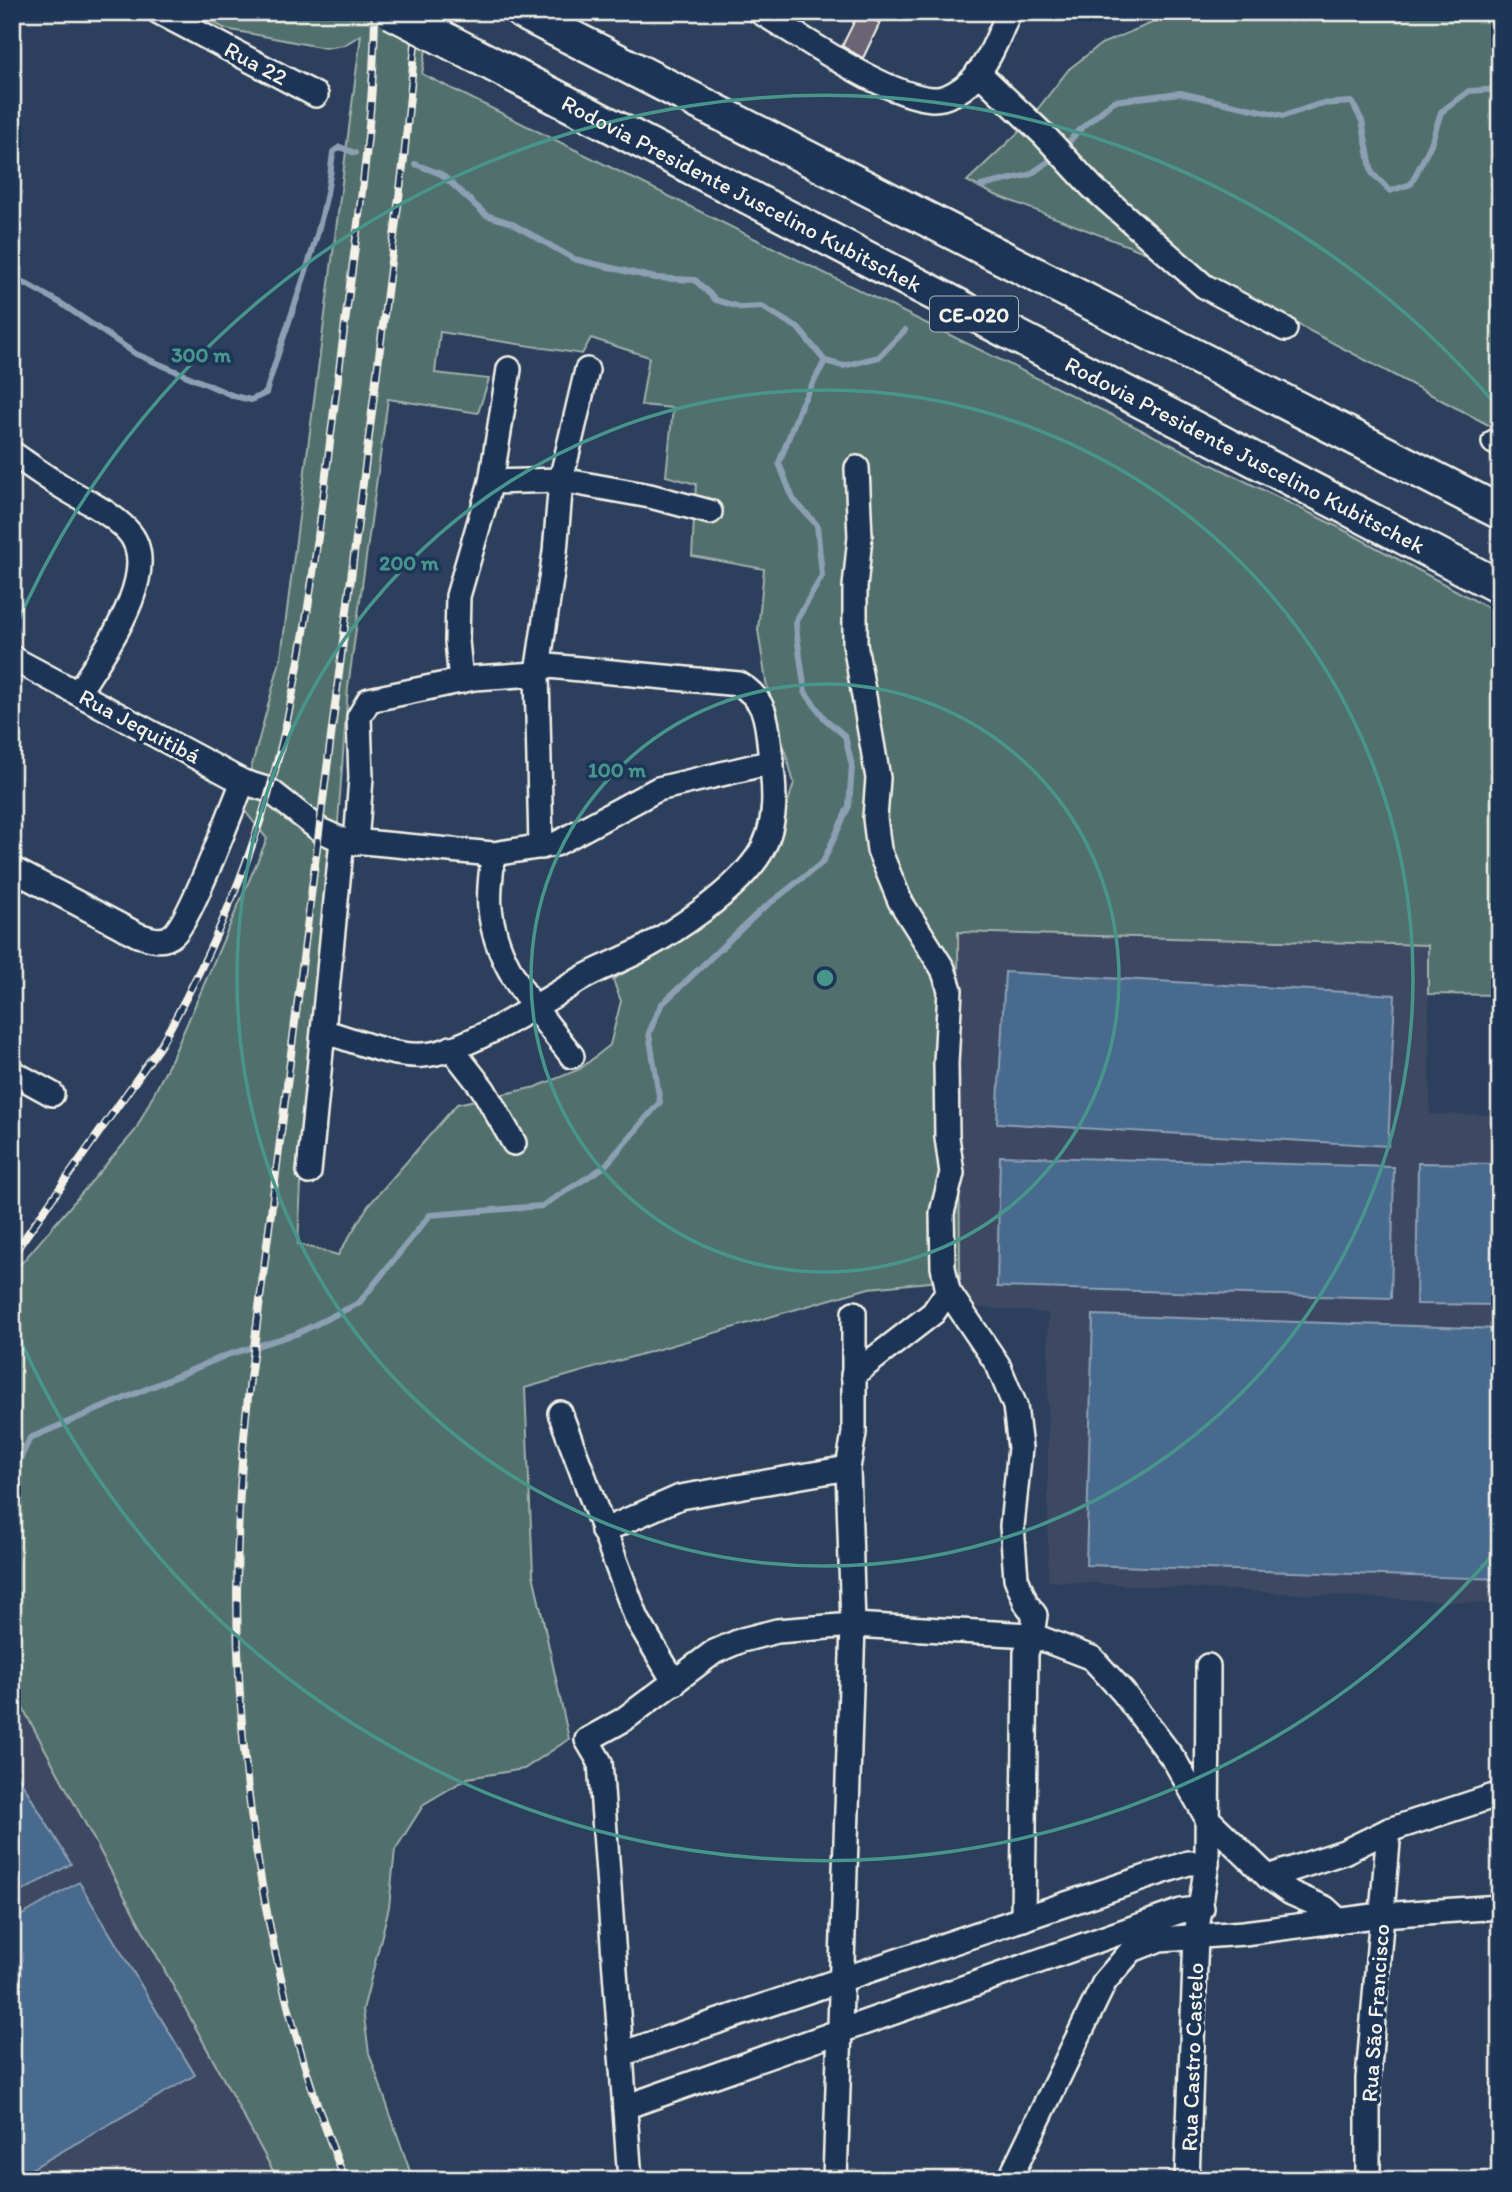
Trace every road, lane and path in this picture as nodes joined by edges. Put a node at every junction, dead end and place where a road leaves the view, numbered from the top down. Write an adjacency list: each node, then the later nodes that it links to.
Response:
1 (159, 12): 7 (street, Rua 22)
2 (392, 12): 17 (highway, Rodovia Presidente Juscelino Kubitschek / CE-020, bridge)
3 (522, 12): 16 (highway, CE-020)
4 (760, 12): 6 (street)
5 (1009, 12): 6 (street)
6 (978, 72): 8 (street)
7 (317, 95)
8 (1285, 329)
9 (509, 369): 14 (street)
10 (586, 370): 13 (street)
11 (12, 453): 21 (street)
12 (857, 468): 36 (street)
13 (561, 480): 14 (street); 15 (street); 19 (street)
14 (491, 482): 20 (street)
15 (710, 512)
16 (1500, 512)
17 (1500, 587)
18 (12, 658): 21 (street, Rua Jequitibá)
19 (537, 669): 20 (street); 22 (street); 25 (street)
20 (461, 681): 24 (street)
21 (78, 693): 23 (street, Rua Jequitibá)
22 (772, 762): 25 (street); 28 (street)
23 (243, 782): 24 (street, Rua Jequitibá); 27 (street)
24 (349, 841): 26 (street); 29 (street)
25 (541, 847): 26 (street)
26 (493, 854): 28 (street)
27 (12, 869)
28 (535, 1008): 30 (street); 31 (street)
29 (325, 1032): 30 (street); 35 (street)
30 (451, 1048): 34 (street)
31 (572, 1056)
32 (12, 1072): 33 (street)
33 (52, 1094)
34 (514, 1143)
35 (309, 1172)
36 (948, 1291): 38 (street); 43 (street)
37 (855, 1313): 38 (street)
38 (853, 1375): 40 (street)
39 (560, 1413): 41 (street)
40 (848, 1468): 41 (street); 42 (street)
41 (603, 1531): 45 (street)
42 (853, 1625): 43 (street); 45 (street); 57 (street)
43 (1032, 1635): 47 (street); 54 (street)
44 (1208, 1666): 47 (street, Rua Castro Castelo)
45 (675, 1683): 59 (street)
46 (1500, 1794): 48 (street)
47 (1207, 1818): 49 (street, Rua Castro Castelo); 50 (street)
48 (1388, 1838): 50 (street); 53 (street, Rua São Francisco)
49 (1207, 1863): 52 (street, Rua Castro Castelo); 54 (street)
50 (1268, 1877): 55 (street)
51 (1500, 1907): 53 (street)
52 (1202, 1908): 56 (street, Rua Castro Castelo); 58 (street)
53 (1381, 1915): 55 (street); 65 (street, Rua São Francisco)
54 (1023, 1919): 57 (street)
55 (1339, 1922): 56 (street)
56 (1196, 1935): 63 (street); 64 (street, Rua Castro Castelo)
57 (842, 1980): 58 (street); 59 (street)
58 (840, 2032): 60 (street); 62 (street)
59 (621, 2054): 60 (street)
60 (625, 2107): 61 (street)
61 (630, 2180)
62 (835, 2180)
63 (1009, 2180)
64 (1187, 2180)
65 (1368, 2180)

